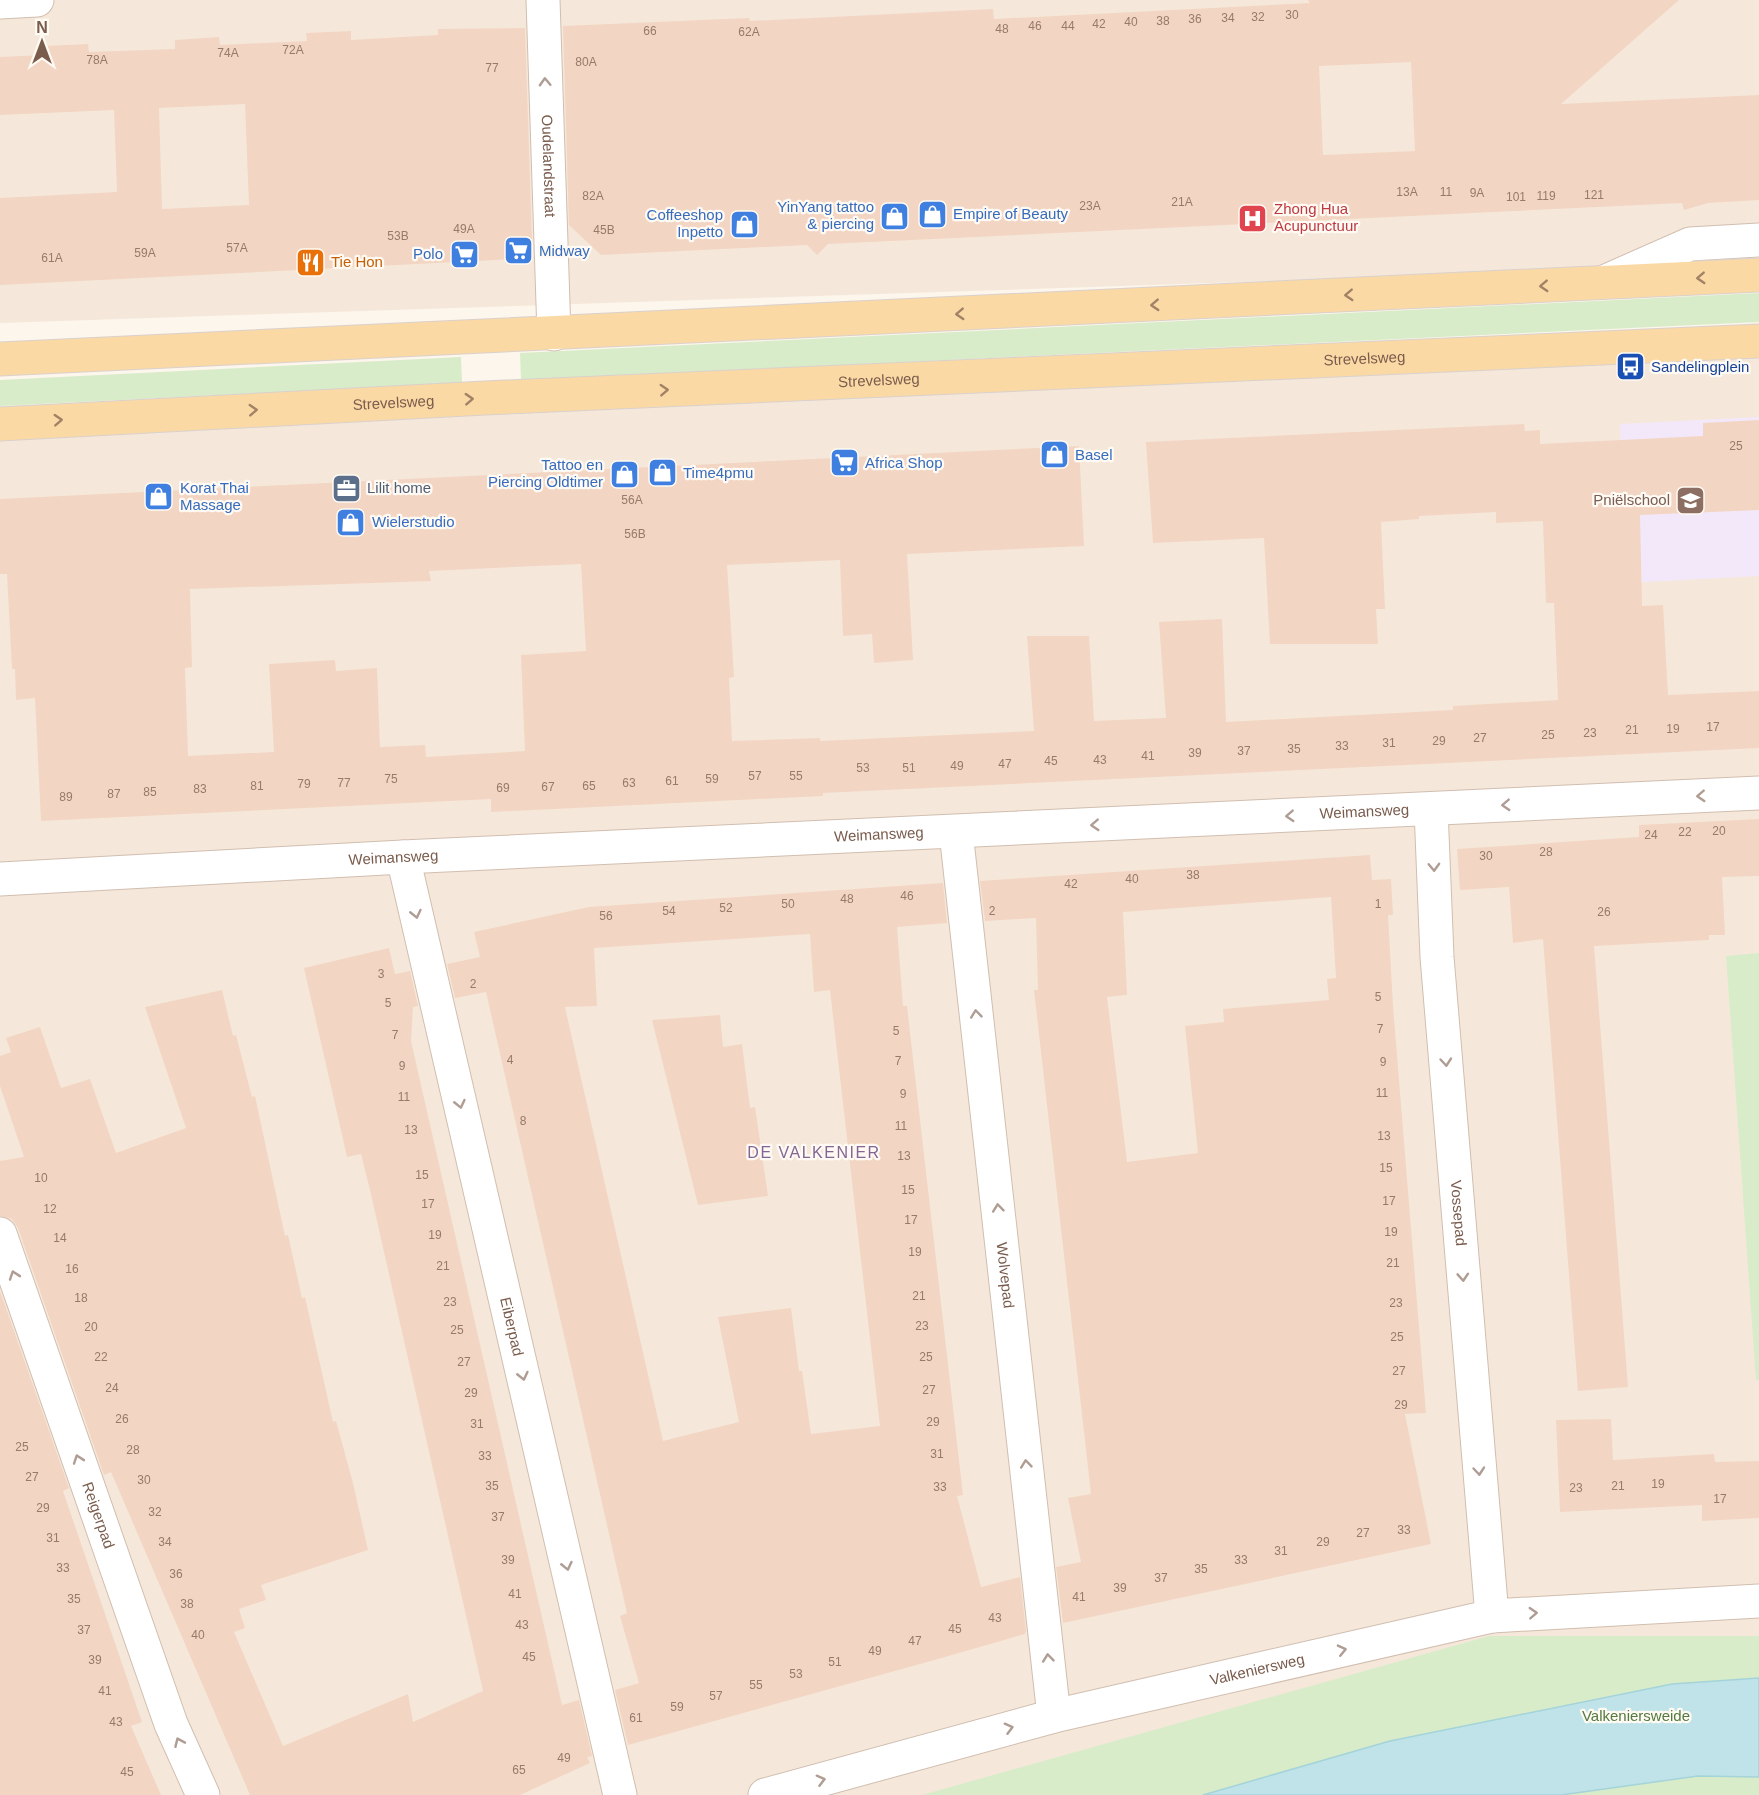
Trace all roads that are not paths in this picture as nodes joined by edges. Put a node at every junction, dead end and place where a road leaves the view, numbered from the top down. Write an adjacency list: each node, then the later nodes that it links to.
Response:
1 (37, 0): 3 (street)
2 (543, 0): 7 (street, Oudelandstraat, one-way to 2)
3 (0, 2)
4 (1759, 240): 6 (street)
5 (1759, 275): 6 (main road, one-way to 6)
6 (1603, 283): 7 (main road, one-way to 7)
7 (554, 334): 9 (main road)
8 (1759, 341): 10 (main road, Strevelsweg, one-way to 8)
9 (0, 359)
10 (0, 423)
11 (1759, 793): 12 (street, Weimansweg, one-way to 12)
12 (1431, 809): 13 (street, Weimansweg, one-way to 13); 18 (street, Vossepad, one-way to 18)
13 (956, 832): 14 (street, Weimansweg); 19 (street, Wolvepad, one-way to 13)
14 (403, 857): 15 (street, Weimansweg); 21 (street, Eiberpad, one-way to 21)
15 (0, 879)
16 (0, 1234): 20 (street, Reigerpad, one-way to 16)
17 (1759, 1601): 18 (street, Valkeniersweg, one-way to 17)
18 (1492, 1616): 19 (street, Valkeniersweg, one-way to 18)
19 (1054, 1716): 22 (street, Valkeniersweg, one-way to 19)
20 (203, 1795)
21 (620, 1795)
22 (765, 1795)

